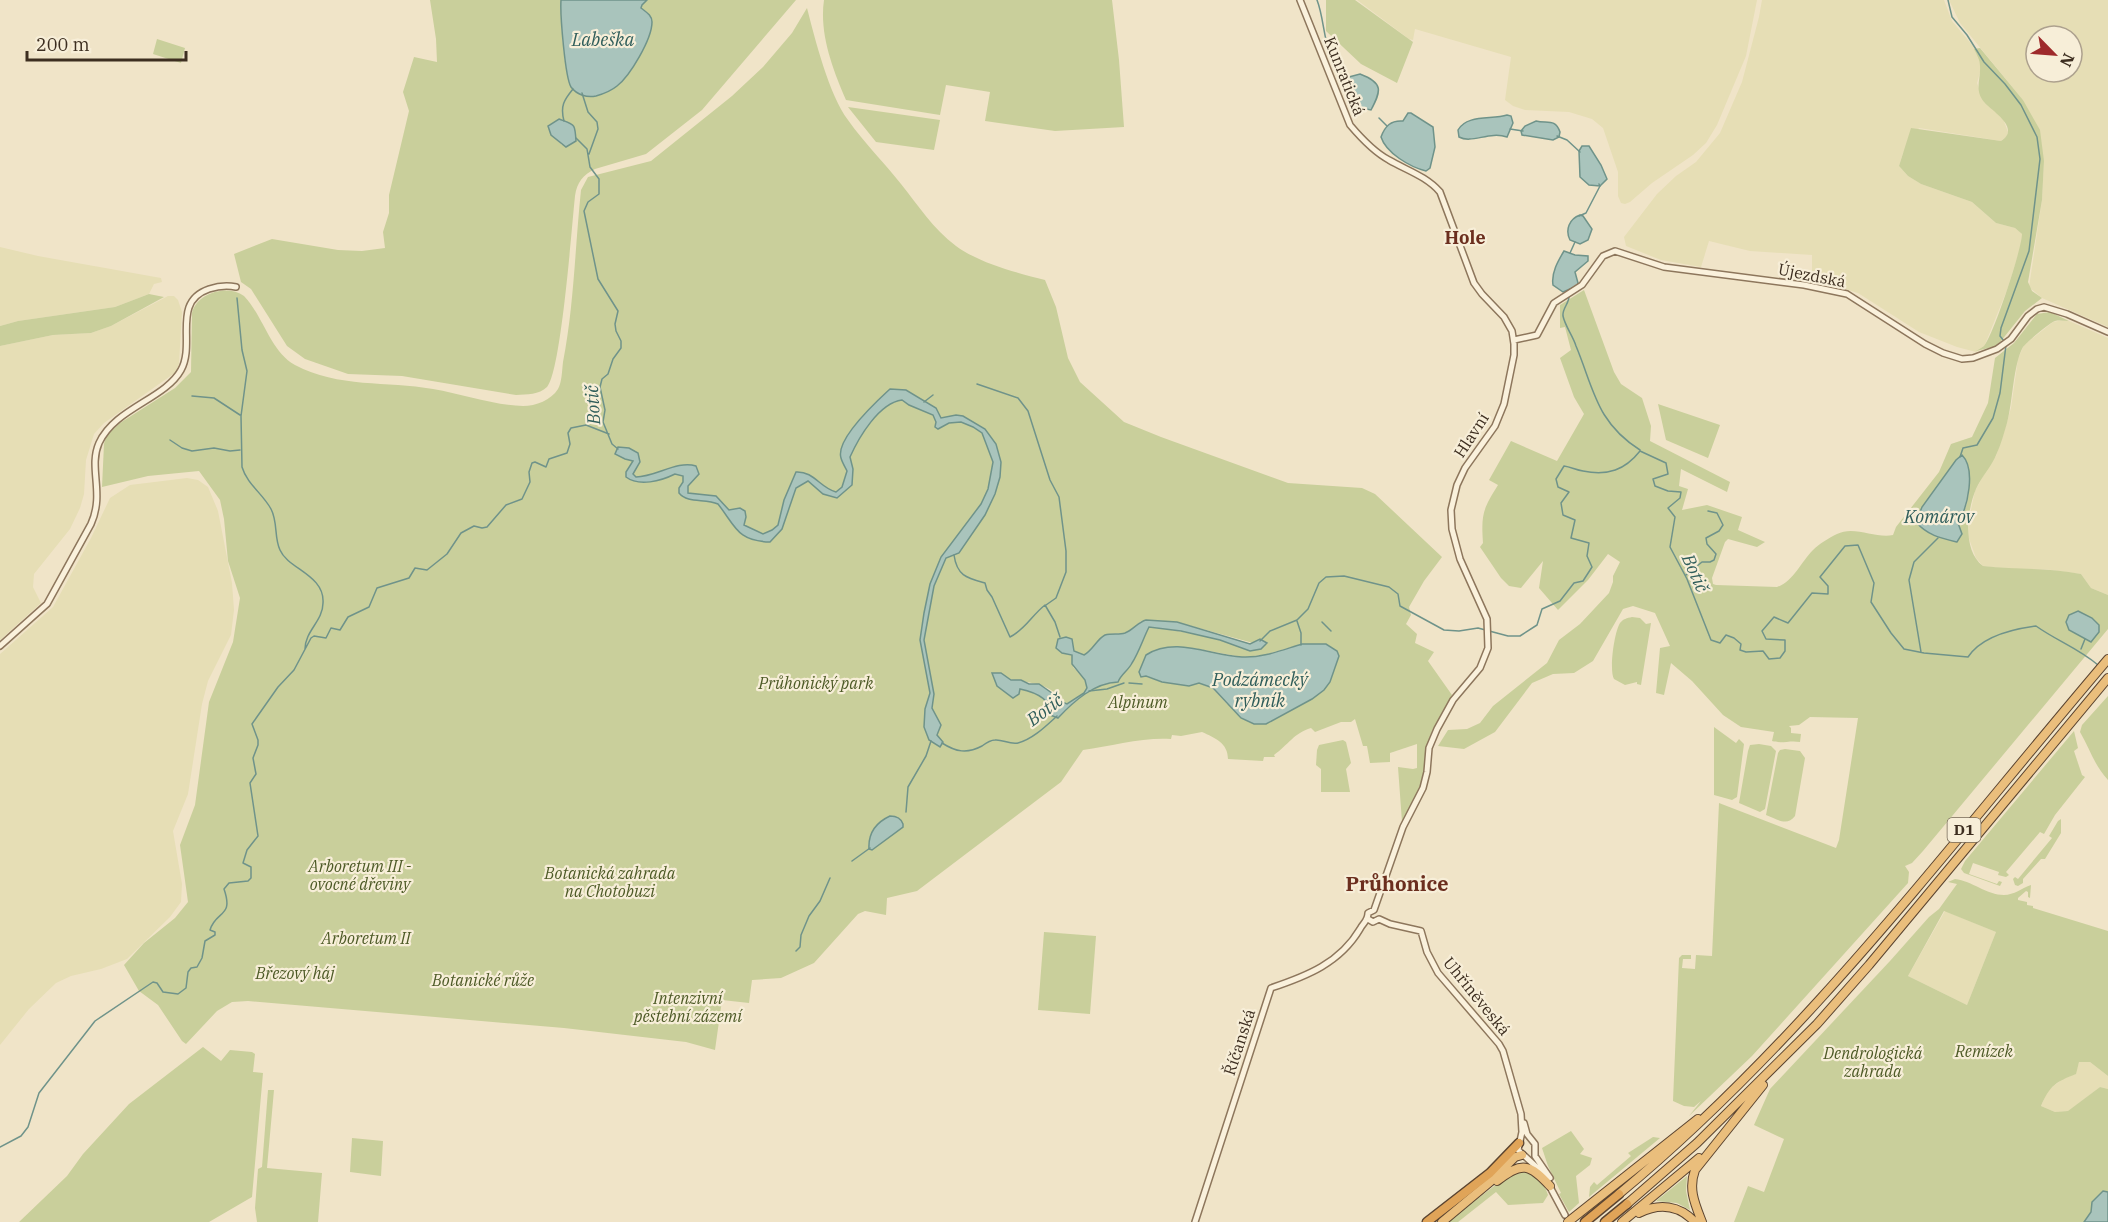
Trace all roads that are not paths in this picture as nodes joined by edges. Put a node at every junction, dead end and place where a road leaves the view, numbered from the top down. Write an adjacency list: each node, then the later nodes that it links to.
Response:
1 (1300, 0): 4 (street, Kunratická)
2 (236, 286): 5 (street)
3 (2108, 332): 4 (street, Újezdská)
4 (1514, 340): 8 (street, Hlavní)
5 (0, 646)
6 (2108, 659): 12 (highway, D1)
7 (2108, 678): 11 (highway, D1)
8 (1374, 910): 9 (street); 10 (street)
9 (1368, 919): 10 (street); 24 (street, Říčanská)
10 (1379, 920): 13 (street, Uhříněveská)
11 (1784, 1058): 14 (highway); 22 (highway, D1)
12 (1714, 1109): 20 (highway, D1); 23 (highway)
13 (1521, 1115): 15 (street); 16 (street)
14 (1731, 1125): 29 (highway); 31 (highway)
15 (1532, 1140): 16 (street); 17 (street)
16 (1519, 1142): 18 (street); 25 (highway)
17 (1535, 1150): 18 (street); 19 (street)
18 (1523, 1156): 19 (street); 21 (highway)
19 (1550, 1186): 21 (highway)
20 (1619, 1194): 27 (highway, D1)
21 (1467, 1203): 26 (highway)
22 (1627, 1204): 28 (highway, D1)
23 (1570, 1221)
24 (1195, 1222)
25 (1427, 1222)
26 (1442, 1222)
27 (1585, 1222)
28 (1605, 1222)
29 (1623, 1222): 30 (highway)
30 (1695, 1222)
31 (1702, 1222)

